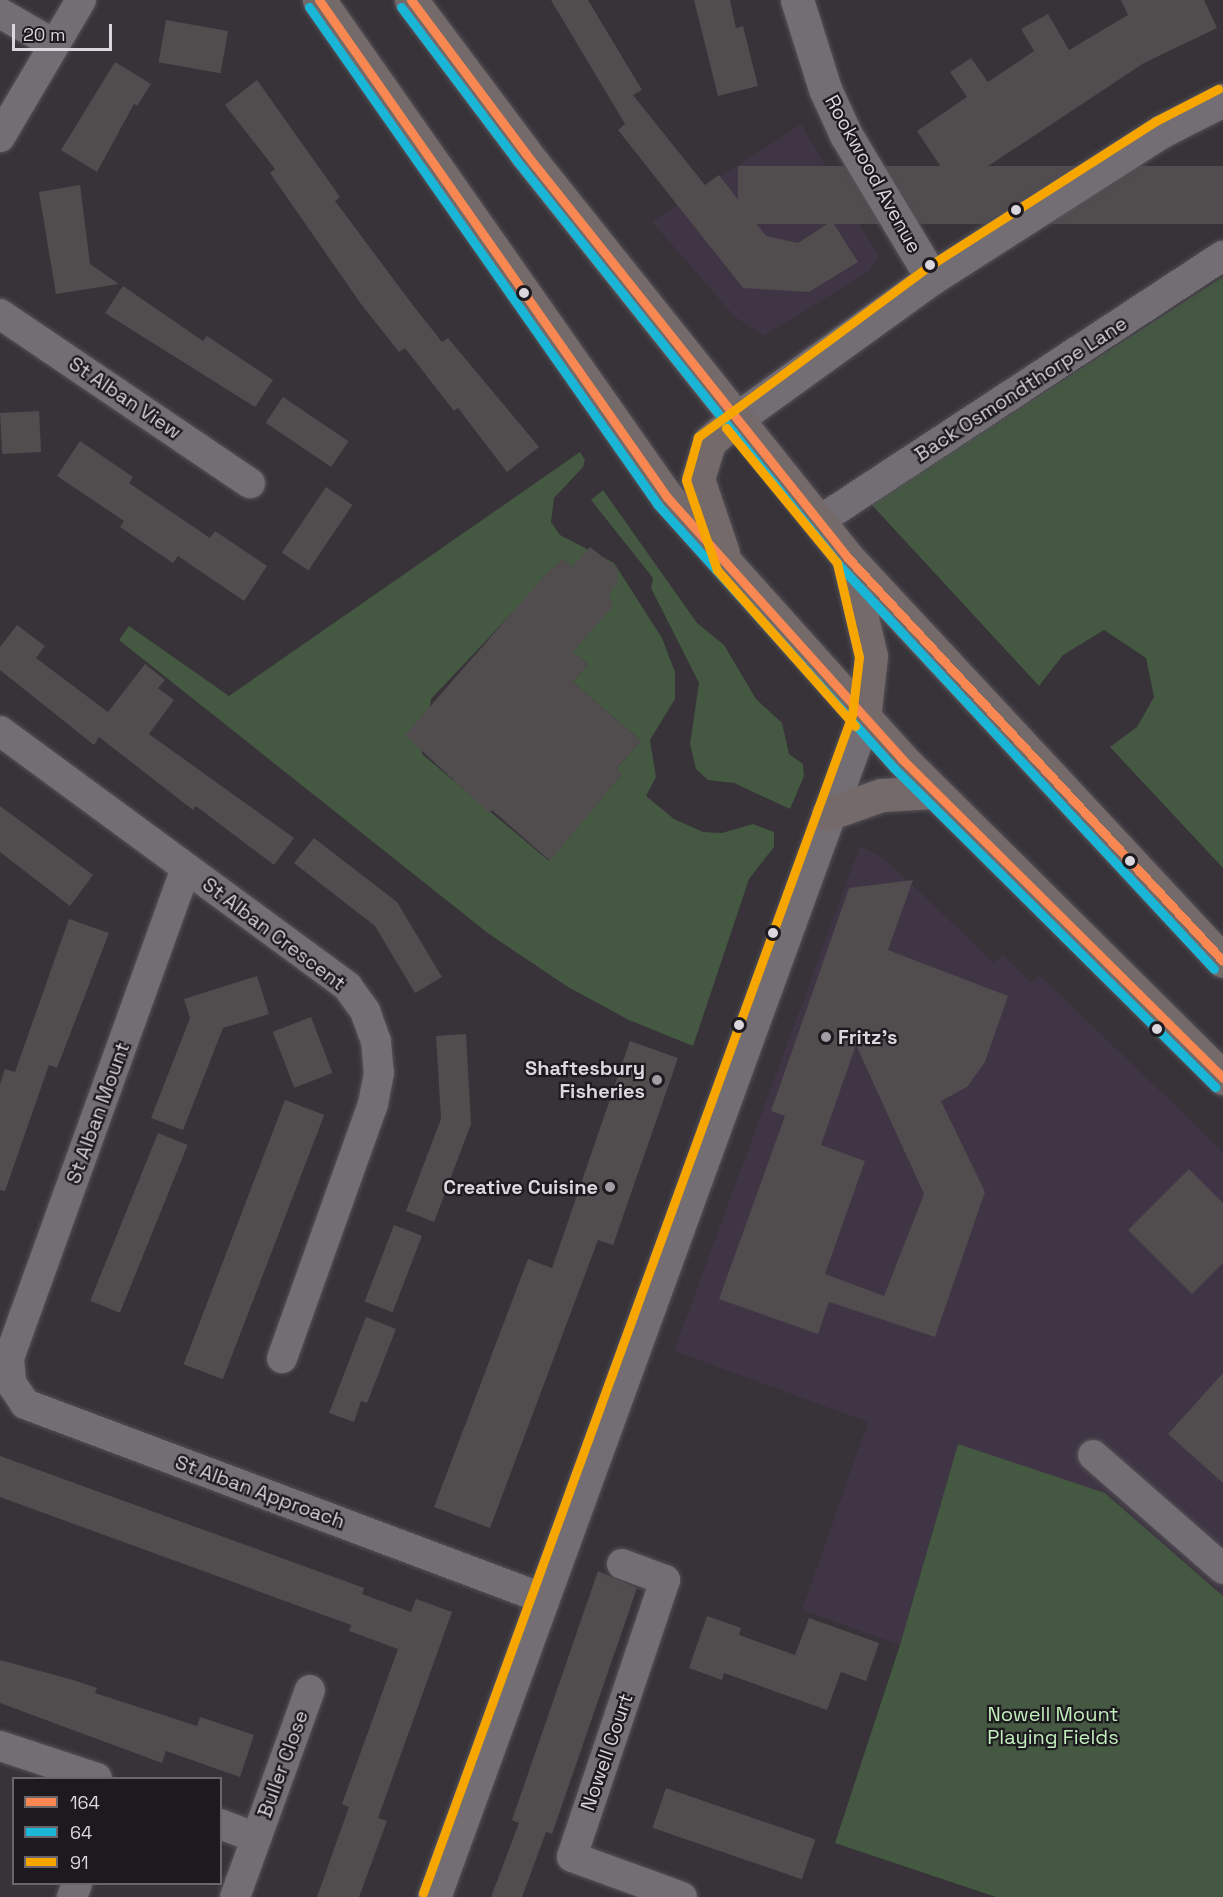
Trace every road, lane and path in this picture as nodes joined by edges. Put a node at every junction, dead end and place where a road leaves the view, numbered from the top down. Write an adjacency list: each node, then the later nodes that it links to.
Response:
1 (81, 0): 6 (street)
2 (319, 0): 16 (highway)
3 (411, 0): 12 (highway)
4 (797, 0): 10 (main road, Rookwood Avenue)
5 (0, 13): 6 (street)
6 (54, 44): 8 (street)
7 (1223, 99): 10 (main road)
8 (0, 137)
9 (1223, 256): 14 (street, Back Osmondthorpe Lane)
10 (932, 278): 12 (main road)
11 (0, 314): 13 (street, St Alban View)
12 (735, 420): 14 (highway); 16 (highway)
13 (250, 483)
14 (819, 521): 15 (highway)
15 (848, 558): 17 (highway); 22 (highway)
16 (727, 564): 17 (highway)
17 (864, 718): 19 (highway); 20 (main road)
18 (0, 731): 21 (street, St Alban Crescent)
19 (935, 792): 20 (highway); 23 (highway)
20 (828, 814): 29 (main road)
21 (186, 868): 24 (street, St Alban Mount); 25 (street, St Alban Crescent)
22 (1223, 961)
23 (1223, 1078)
24 (9, 1358): 29 (street, St Alban Approach)
25 (282, 1358)
26 (1093, 1455): 28 (street)
27 (622, 1564): 37 (street, Nowell Court)
28 (1223, 1569)
29 (542, 1598): 36 (main road)
30 (310, 1690): 34 (street, Buller Close)
31 (0, 1746): 32 (street)
32 (91, 1777)
33 (222, 1825): 34 (street, Buller Close)
34 (256, 1838): 35 (street, Buller Close)
35 (235, 1897)
36 (434, 1897)
37 (682, 1897)

